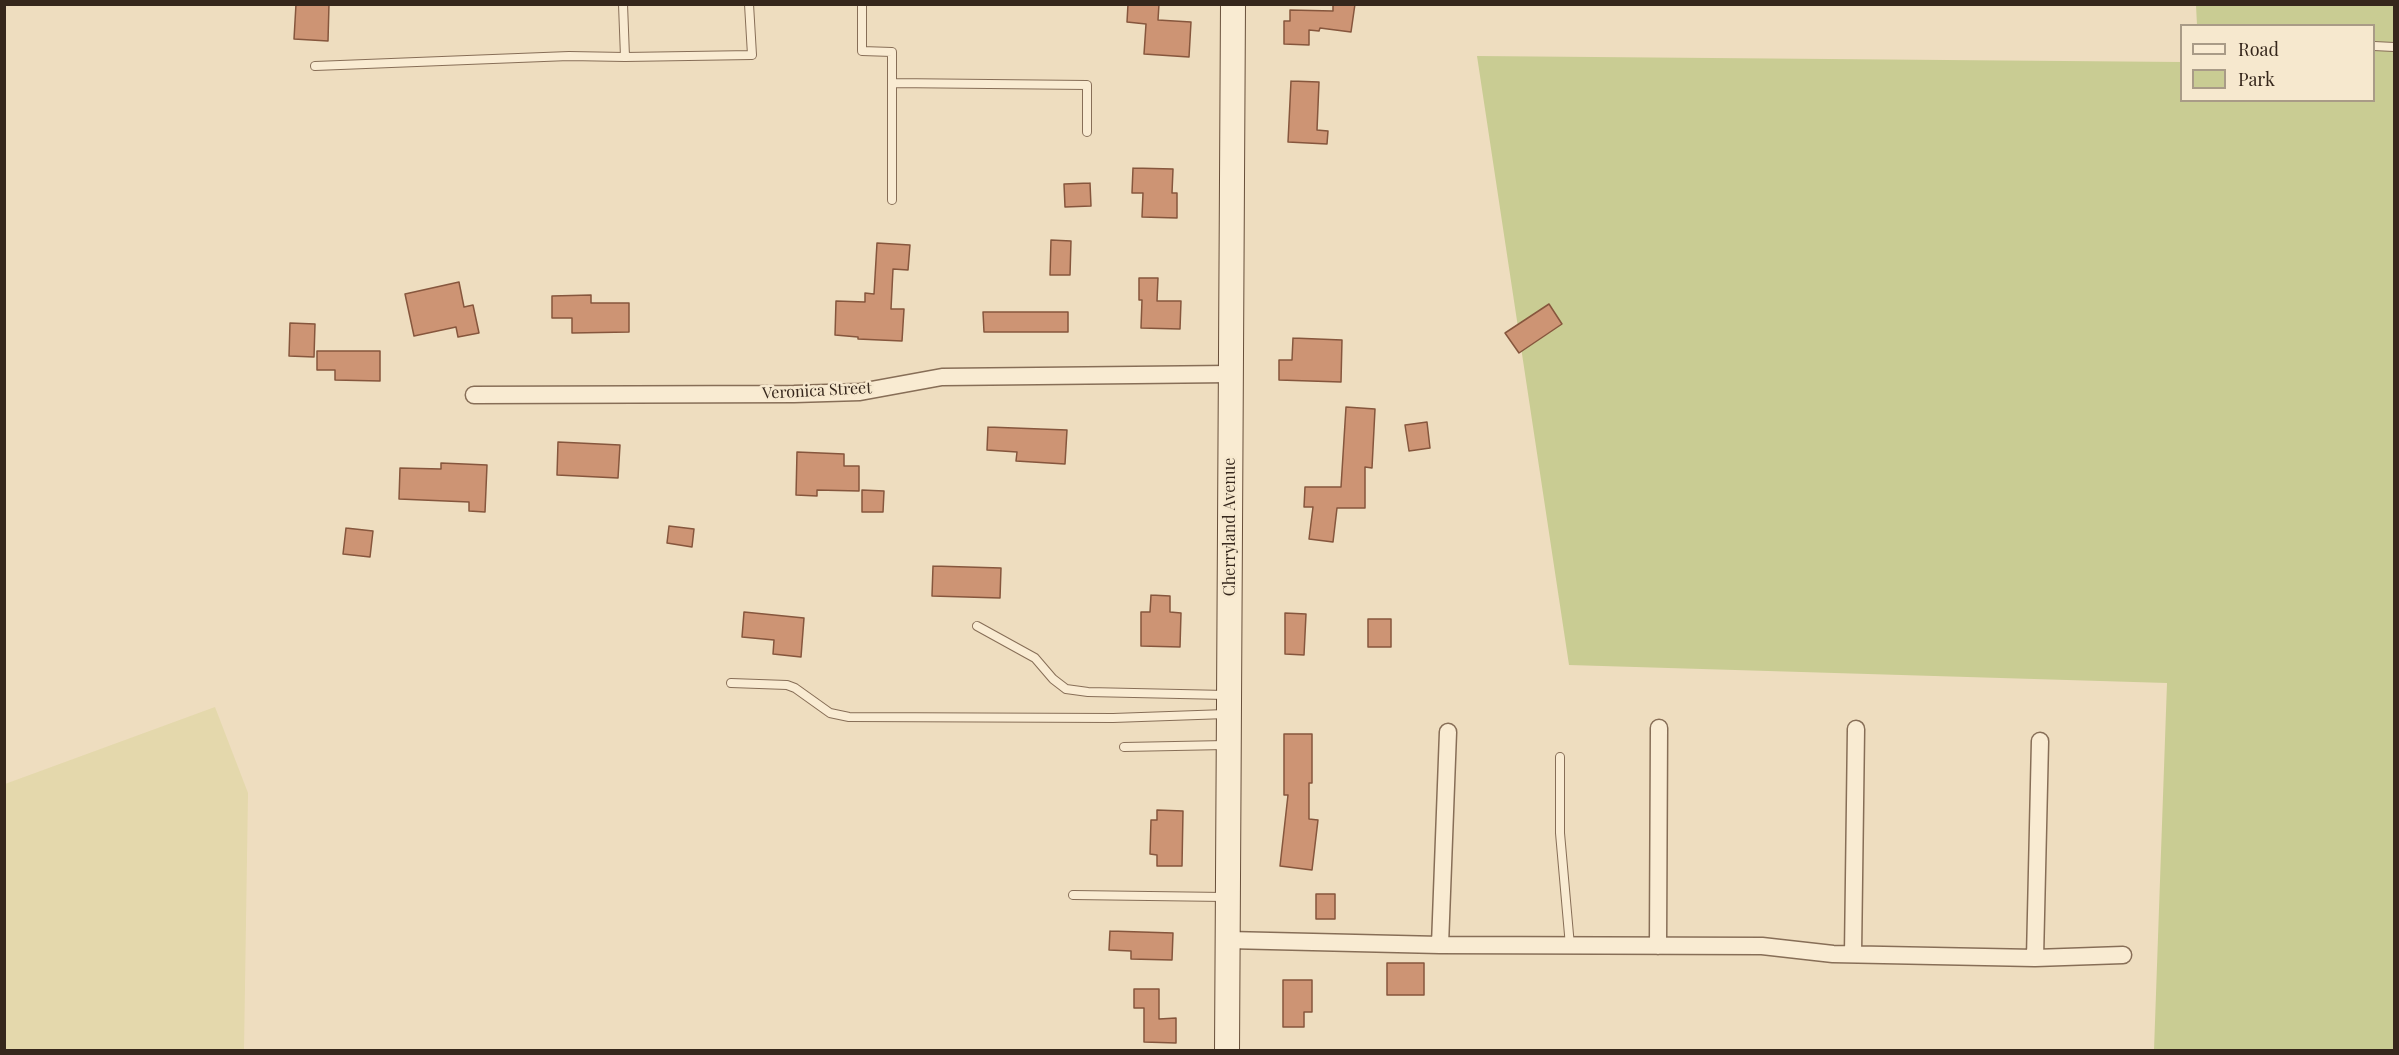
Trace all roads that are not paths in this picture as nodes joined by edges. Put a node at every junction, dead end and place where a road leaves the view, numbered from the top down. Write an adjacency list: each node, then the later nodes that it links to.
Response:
1 (623, 4): 7 (lane)
2 (749, 4): 7 (lane)
3 (862, 4): 9 (lane)
4 (1233, 4): 12 (street, Cherryland Avenue)
5 (2375, 46): 6 (lane)
6 (2394, 47)
7 (625, 57): 8 (lane)
8 (315, 66)
9 (892, 83): 10 (lane); 11 (lane)
10 (1087, 132)
11 (892, 200)
12 (1231, 374): 13 (street, Veronica Street); 16 (street, Cherryland Avenue)
13 (474, 395)
14 (977, 626): 16 (lane)
15 (731, 683): 16 (lane)
16 (1229, 705): 21 (street, Cherryland Avenue)
17 (1659, 728): 29 (street)
18 (1856, 729): 30 (street)
19 (1448, 732): 27 (street)
20 (2040, 741): 32 (street)
21 (1229, 745): 22 (lane); 25 (street, Cherryland Avenue)
22 (1124, 747)
23 (1560, 757): 28 (lane)
24 (1073, 895): 25 (lane)
25 (1228, 897): 26 (street, Cherryland Avenue)
26 (1228, 940): 27 (street); 33 (street, Cherryland Avenue)
27 (1440, 945): 28 (street)
28 (1570, 946): 29 (street)
29 (1658, 946): 30 (street)
30 (1853, 954): 32 (street)
31 (2123, 955): 32 (street)
32 (2035, 958)
33 (1227, 1050)

